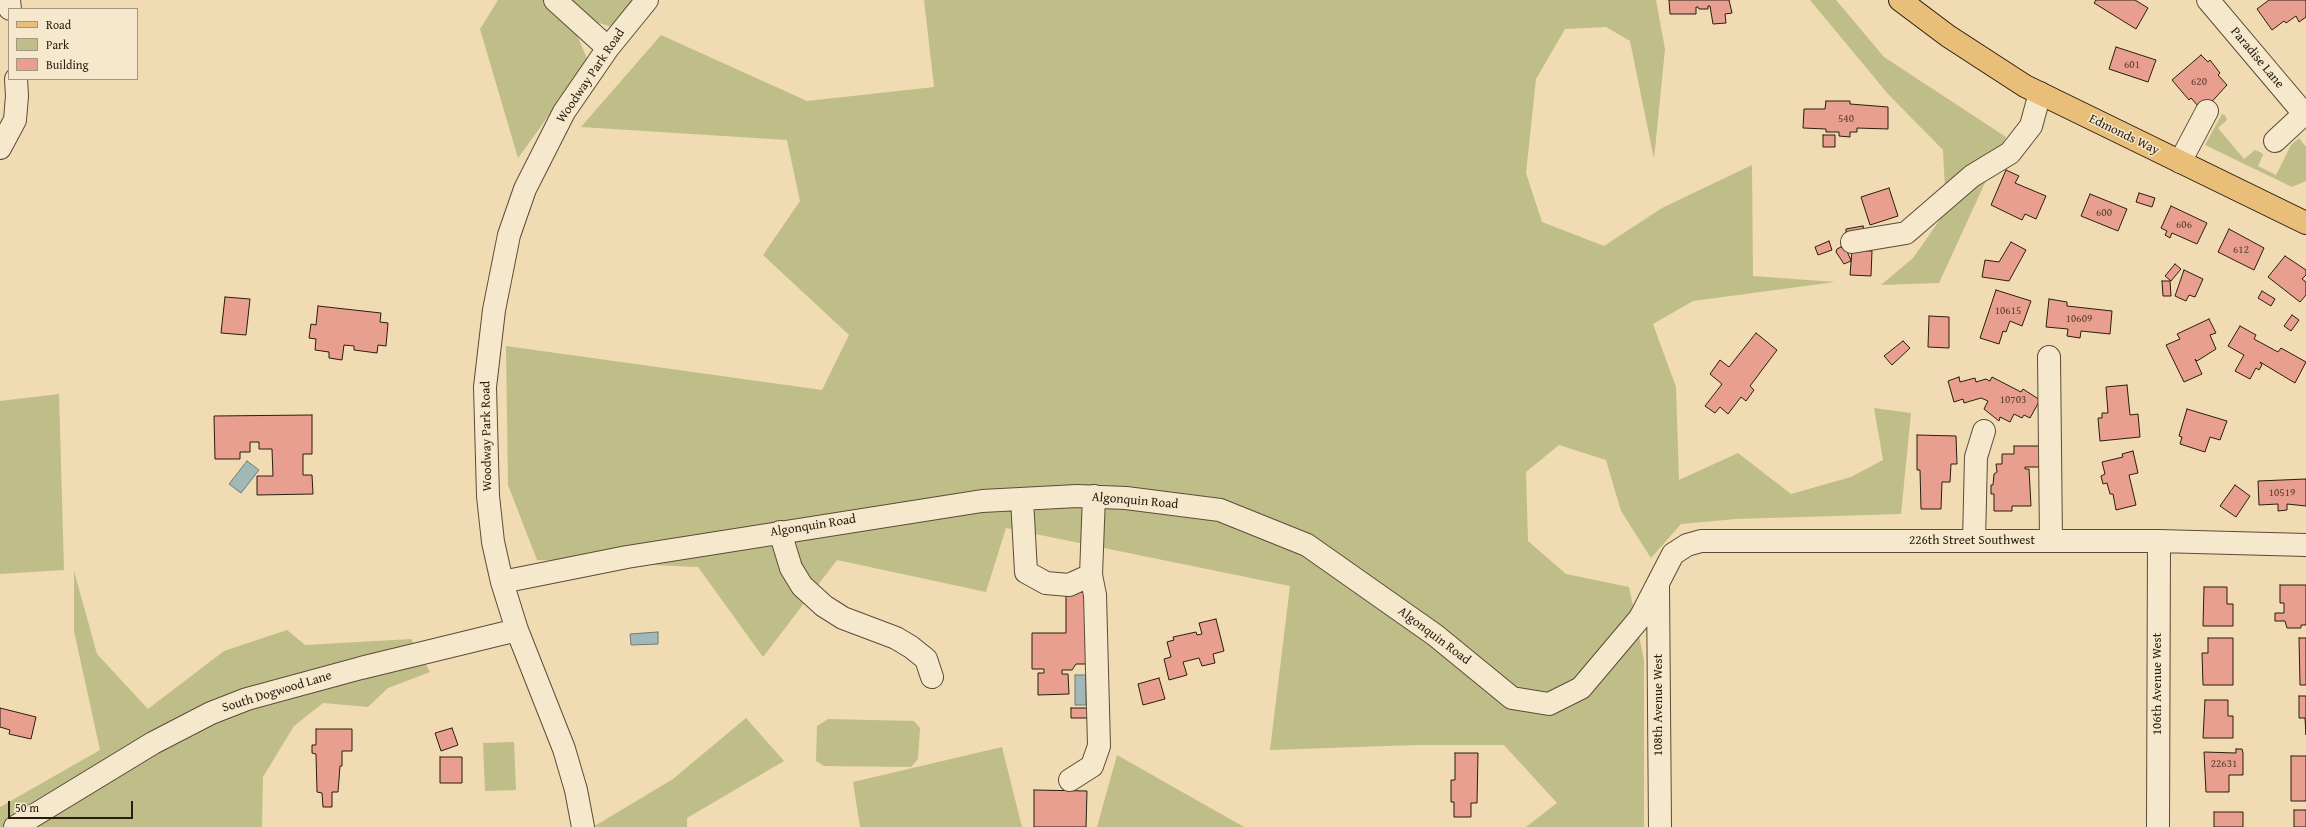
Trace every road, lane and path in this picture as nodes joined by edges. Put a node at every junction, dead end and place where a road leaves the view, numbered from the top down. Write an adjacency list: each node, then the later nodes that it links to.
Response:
1 (555, 0): 7 (street)
2 (647, 0): 7 (street, Woodway Park Road)
3 (1900, 0): 6 (main road, Edmonds Way)
4 (1918, 0): 6 (main road, Edmonds Way)
5 (2208, 0): 11 (street, Paradise Lane)
6 (1948, 36): 9 (main road, Edmonds Way)
7 (608, 48): 27 (street, Woodway Park Road)
8 (16, 80): 13 (street)
9 (2040, 93): 14 (main road, Edmonds Way); 16 (street)
10 (2207, 111): 14 (street)
11 (2305, 115): 12 (street)
12 (2275, 141)
13 (0, 148)
14 (2180, 162): 15 (main road, Edmonds Way)
15 (2306, 223)
16 (1852, 242)
17 (2049, 357): 23 (street)
18 (1984, 431): 22 (street)
19 (1094, 496): 20 (street, Algonquin Road); 26 (street); 28 (street, Algonquin Road)
20 (1022, 499): 21 (street, Algonquin Road); 26 (street)
21 (780, 532): 27 (street, Algonquin Road); 30 (street)
22 (1974, 541): 23 (street, 226th Street Southwest); 28 (street, 226th Street Southwest)
23 (2051, 541): 24 (street, 226th Street Southwest)
24 (2158, 541): 25 (street, 226th Street Southwest); 35 (street, 106th Avenue West)
25 (2306, 545)
26 (1091, 575): 31 (street)
27 (502, 582): 29 (street, Woodway Park Road)
28 (1658, 582): 34 (street, 108th Avenue West)
29 (517, 630): 32 (street, South Dogwood Lane); 33 (street, Woodway Park Road)
30 (932, 677)
31 (1070, 780)
32 (15, 827)
33 (583, 827)
34 (1660, 827)
35 (2158, 827)

